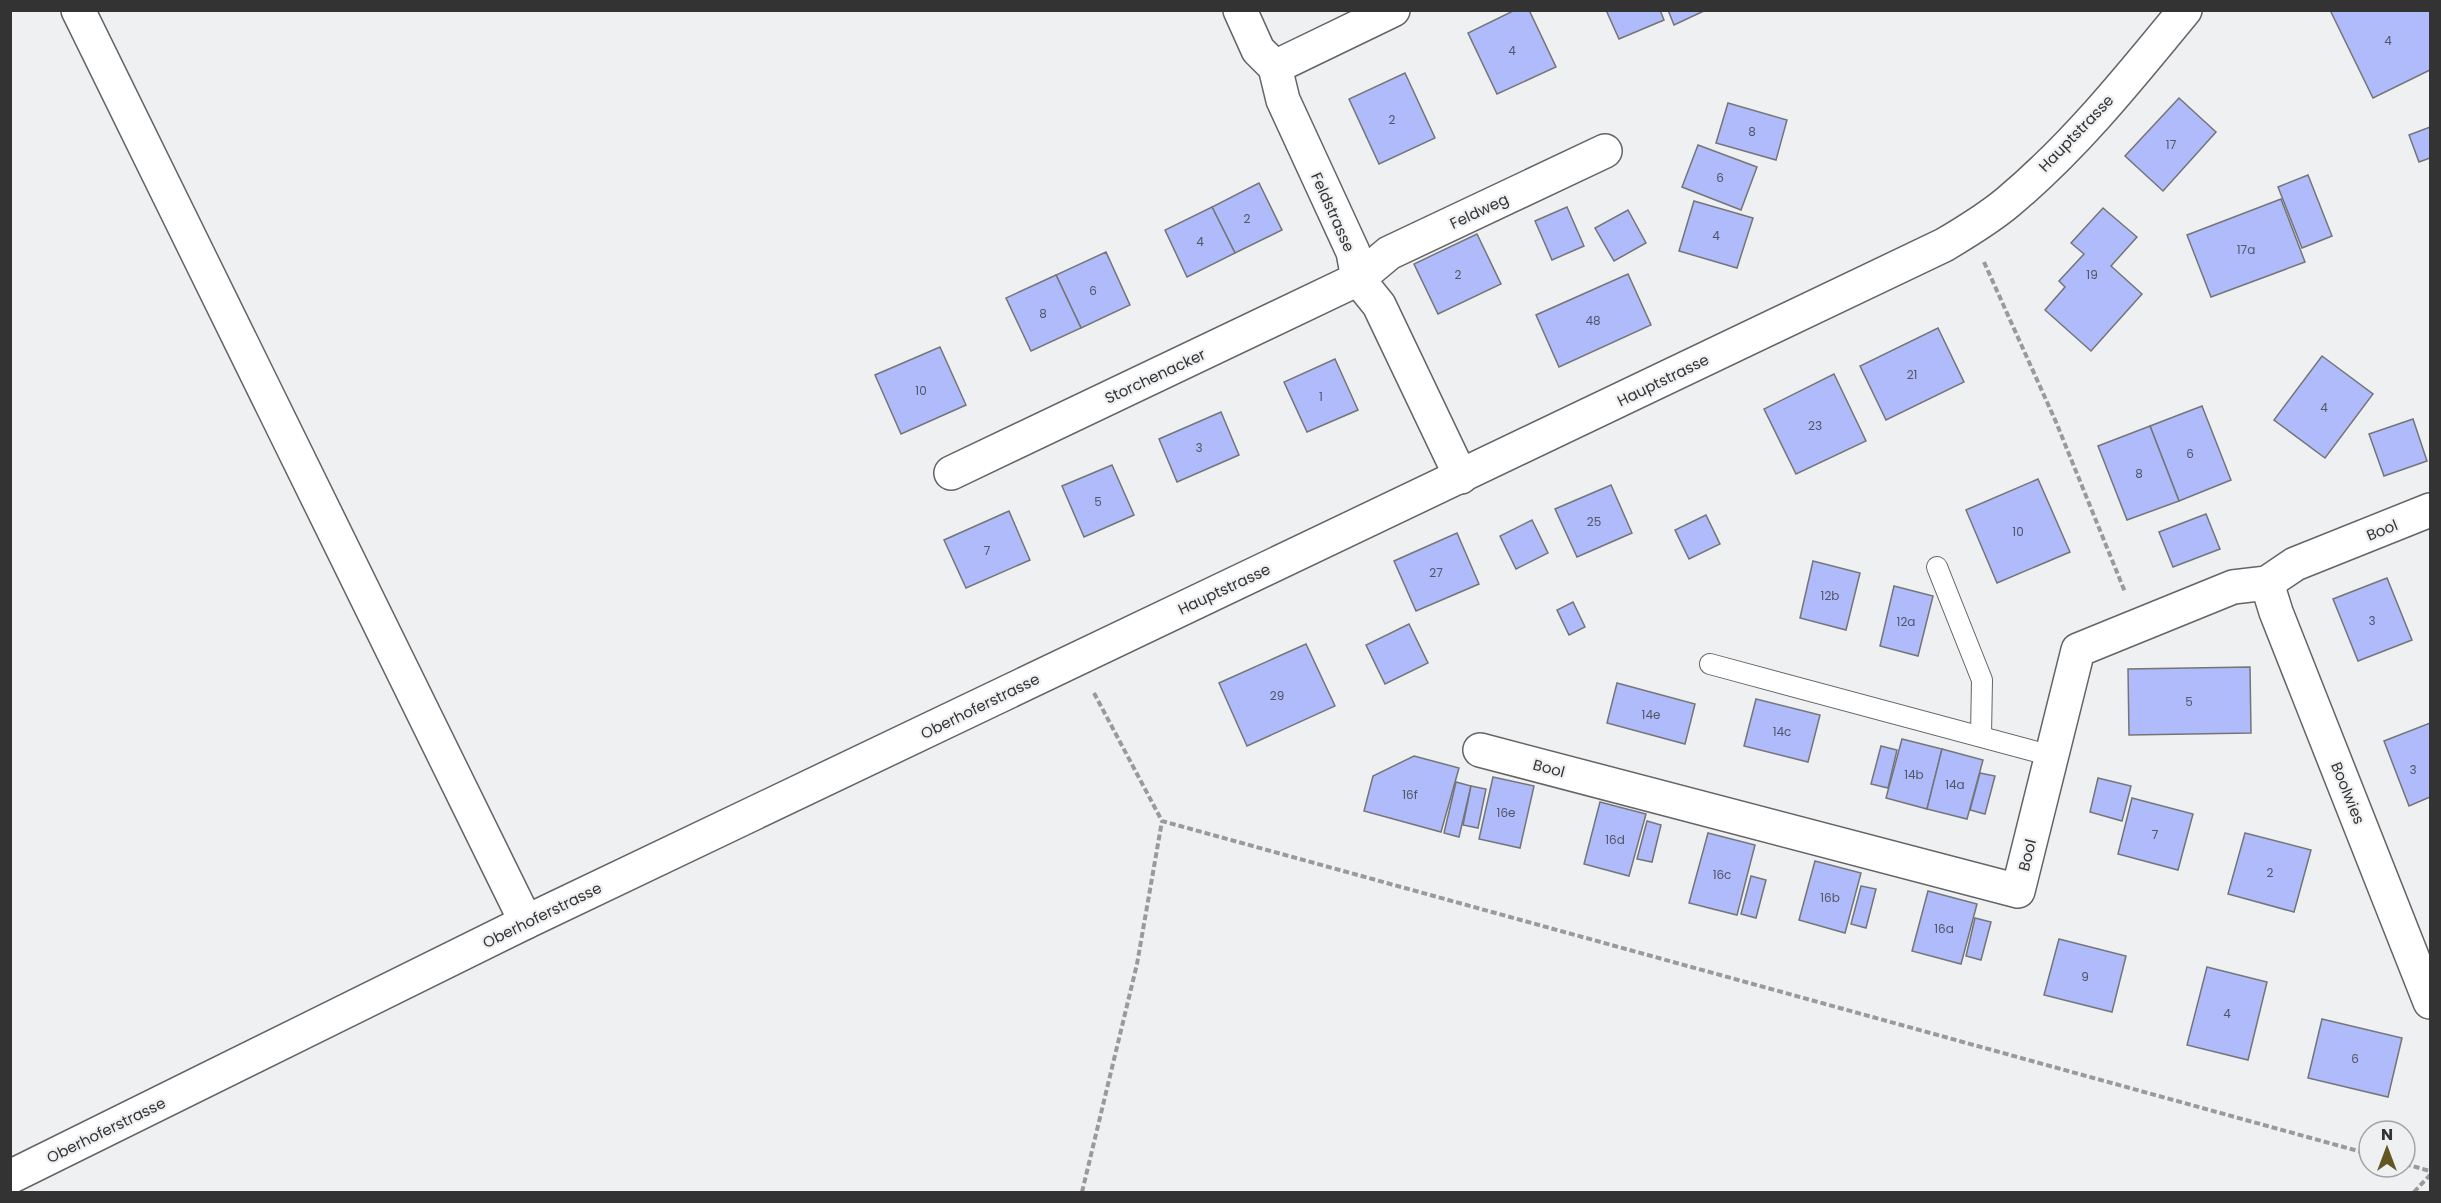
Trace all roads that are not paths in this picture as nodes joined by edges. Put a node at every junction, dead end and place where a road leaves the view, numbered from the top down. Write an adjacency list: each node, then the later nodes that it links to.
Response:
1 (78, 10): 18 (street)
2 (1240, 10): 5 (street, Feldstrasse)
3 (1394, 10): 5 (street)
4 (2185, 10): 9 (street, Hauptstrasse)
5 (1275, 67): 7 (street, Feldstrasse)
6 (1605, 151): 7 (street, Feldweg)
7 (1358, 279): 8 (street, Storchenacker); 9 (street, Feldstrasse)
8 (951, 473)
9 (1461, 477): 13 (street, Hauptstrasse)
10 (2430, 510): 12 (street, Bool)
11 (1937, 567): 15 (lane)
12 (2267, 583): 17 (street, Bool); 19 (street, Boolwies)
13 (1076, 660): 18 (street, Oberhoferstrasse)
14 (1710, 664): 15 (lane)
15 (1981, 735): 17 (lane)
16 (1480, 750): 17 (street, Bool)
17 (2052, 756)
18 (526, 922): 20 (street, Oberhoferstrasse)
19 (2430, 1002)
20 (10, 1177)

